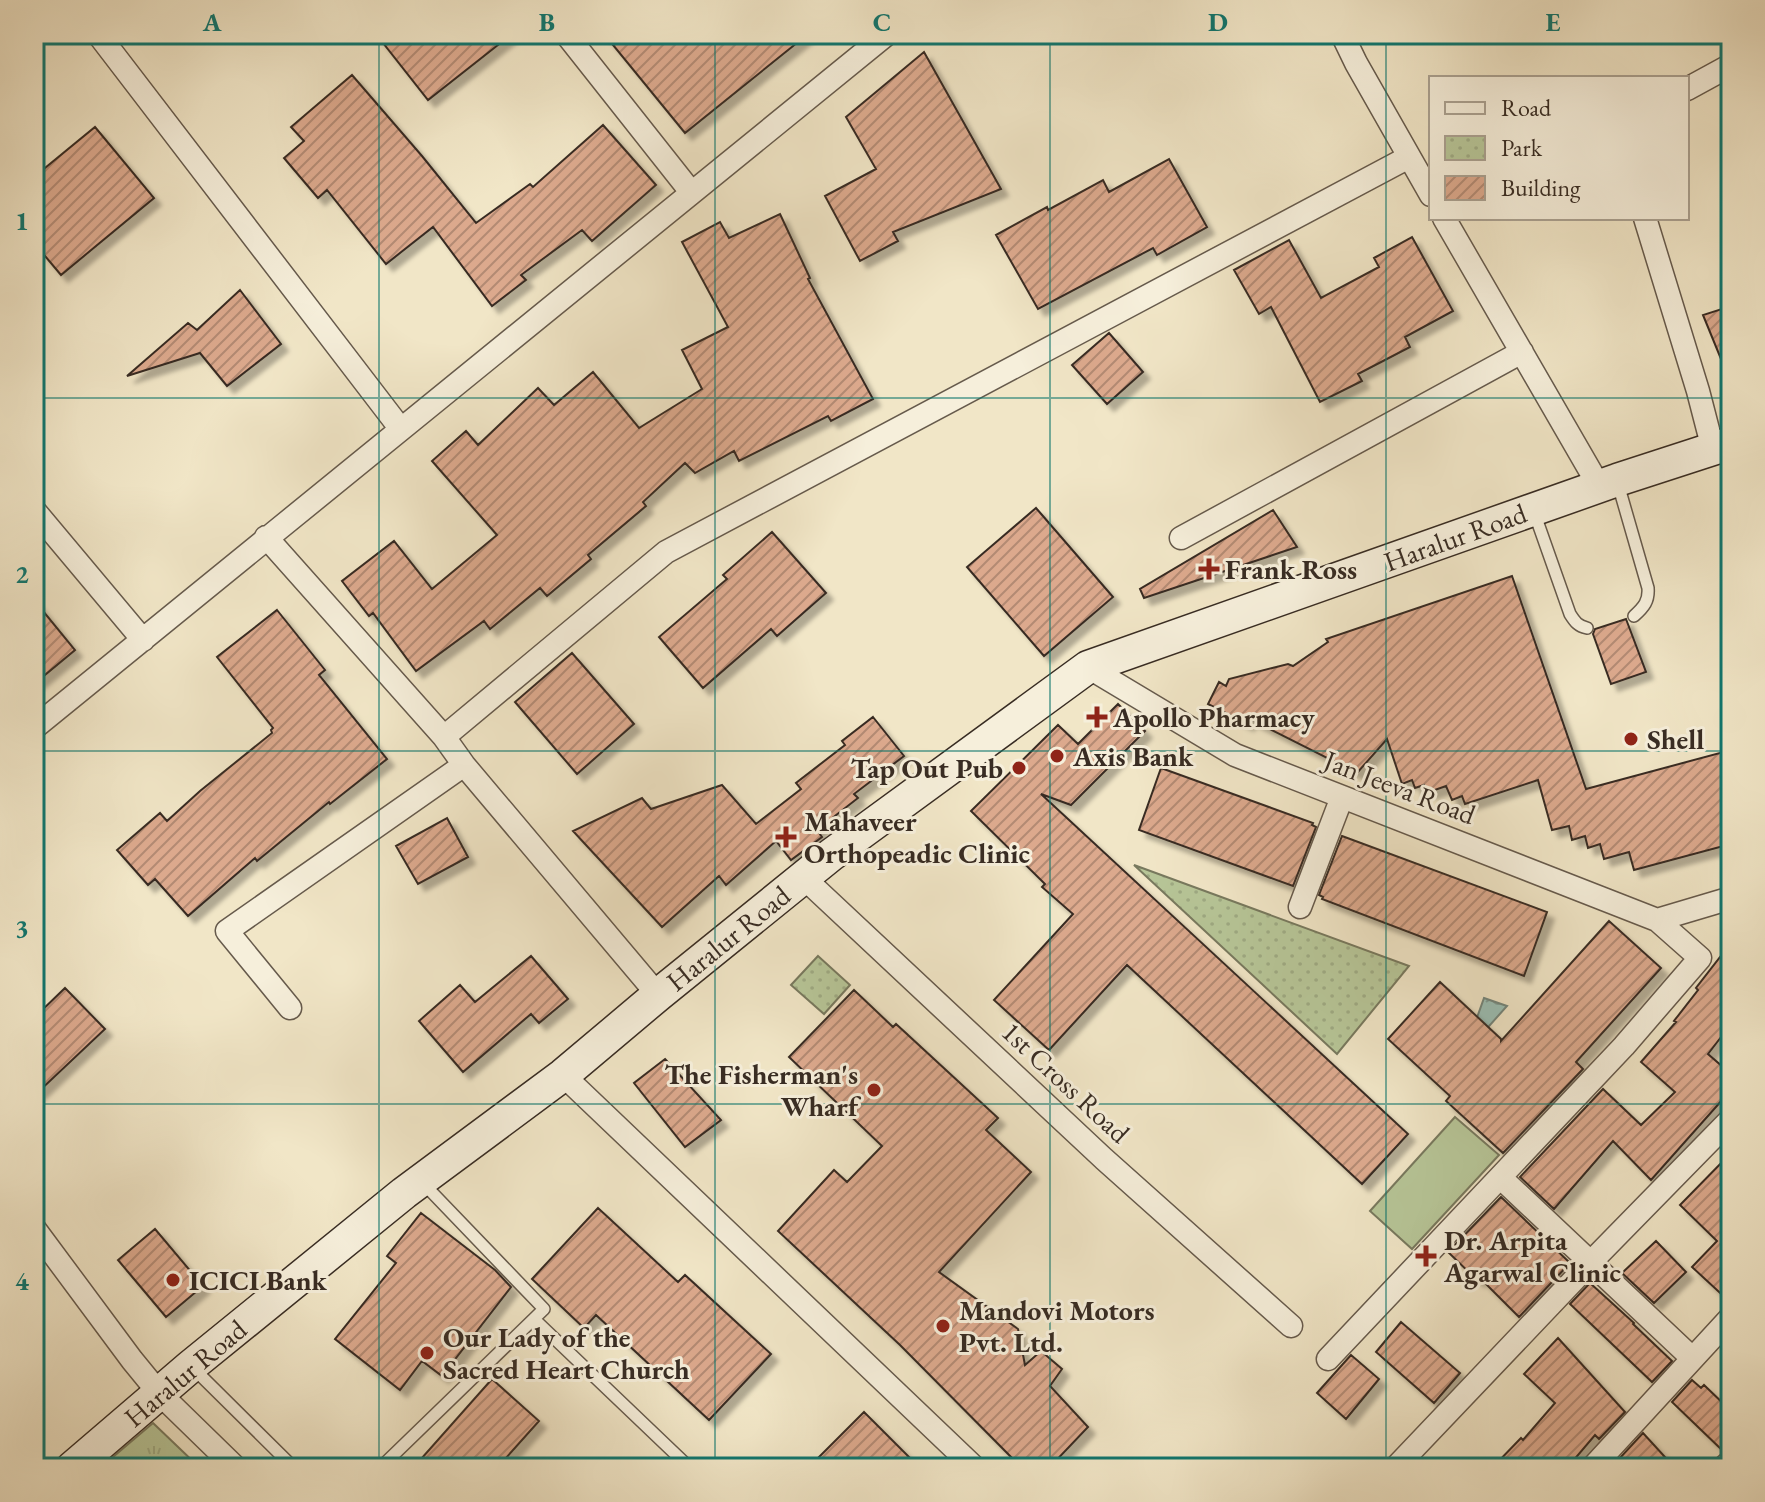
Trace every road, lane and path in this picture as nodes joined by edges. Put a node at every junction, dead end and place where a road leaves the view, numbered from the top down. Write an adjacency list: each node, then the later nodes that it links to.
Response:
1 (98, 34): 13 (street)
2 (566, 34): 8 (street)
3 (887, 34): 8 (street)
4 (1342, 34): 7 (street)
5 (1731, 65): 6 (street)
6 (1689, 88)
7 (1409, 157): 9 (street); 25 (street)
8 (691, 192): 13 (street)
9 (1429, 192)
10 (1445, 220): 12 (street)
11 (1646, 220): 14 (street)
12 (1522, 352): 15 (street); 19 (street)
13 (400, 428): 18 (street)
14 (1722, 446): 15 (street, Haralur Road)
15 (1608, 483): 16 (street, Haralur Road); 20 (lane)
16 (1533, 509): 21 (lane); 23 (street, Haralur Road)
17 (34, 510): 22 (street)
18 (266, 537): 22 (street); 25 (street)
19 (1181, 538)
20 (1634, 616)
21 (1587, 628)
22 (143, 640): 24 (street)
23 (1088, 667): 27 (street, Jan Jeeva Road); 28 (street, Haralur Road)
24 (34, 728)
25 (444, 737): 26 (street)
26 (464, 765): 32 (street); 33 (street)
27 (1342, 797): 30 (street); 31 (street, Jan Jeeva Road)
28 (804, 878): 32 (street, Haralur Road); 42 (street, 1st Cross Road)
29 (1731, 898): 31 (street)
30 (1300, 907)
31 (1657, 920): 36 (street)
32 (658, 995): 34 (street, Haralur Road)
33 (290, 1008)
34 (563, 1075): 37 (street, Haralur Road); 53 (street)
35 (1731, 1119): 39 (street)
36 (1501, 1178): 39 (street); 44 (street)
37 (421, 1181): 41 (lane); 45 (street, Haralur Road)
38 (34, 1228): 46 (street)
39 (1591, 1262): 43 (street); 54 (street)
40 (1731, 1317): 43 (street)
41 (534, 1319): 51 (lane); 52 (lane)
42 (1291, 1326)
43 (1692, 1358): 55 (street)
44 (1328, 1359)
45 (191, 1366): 46 (street, Haralur Road); 50 (lane)
46 (159, 1393): 48 (street, Haralur Road); 49 (street)
47 (1731, 1461): 56 (street)
48 (72, 1468)
49 (236, 1468)
50 (294, 1468)
51 (380, 1468)
52 (690, 1468)
53 (975, 1468)
54 (1395, 1468)
55 (1592, 1468)
56 (1723, 1468)

